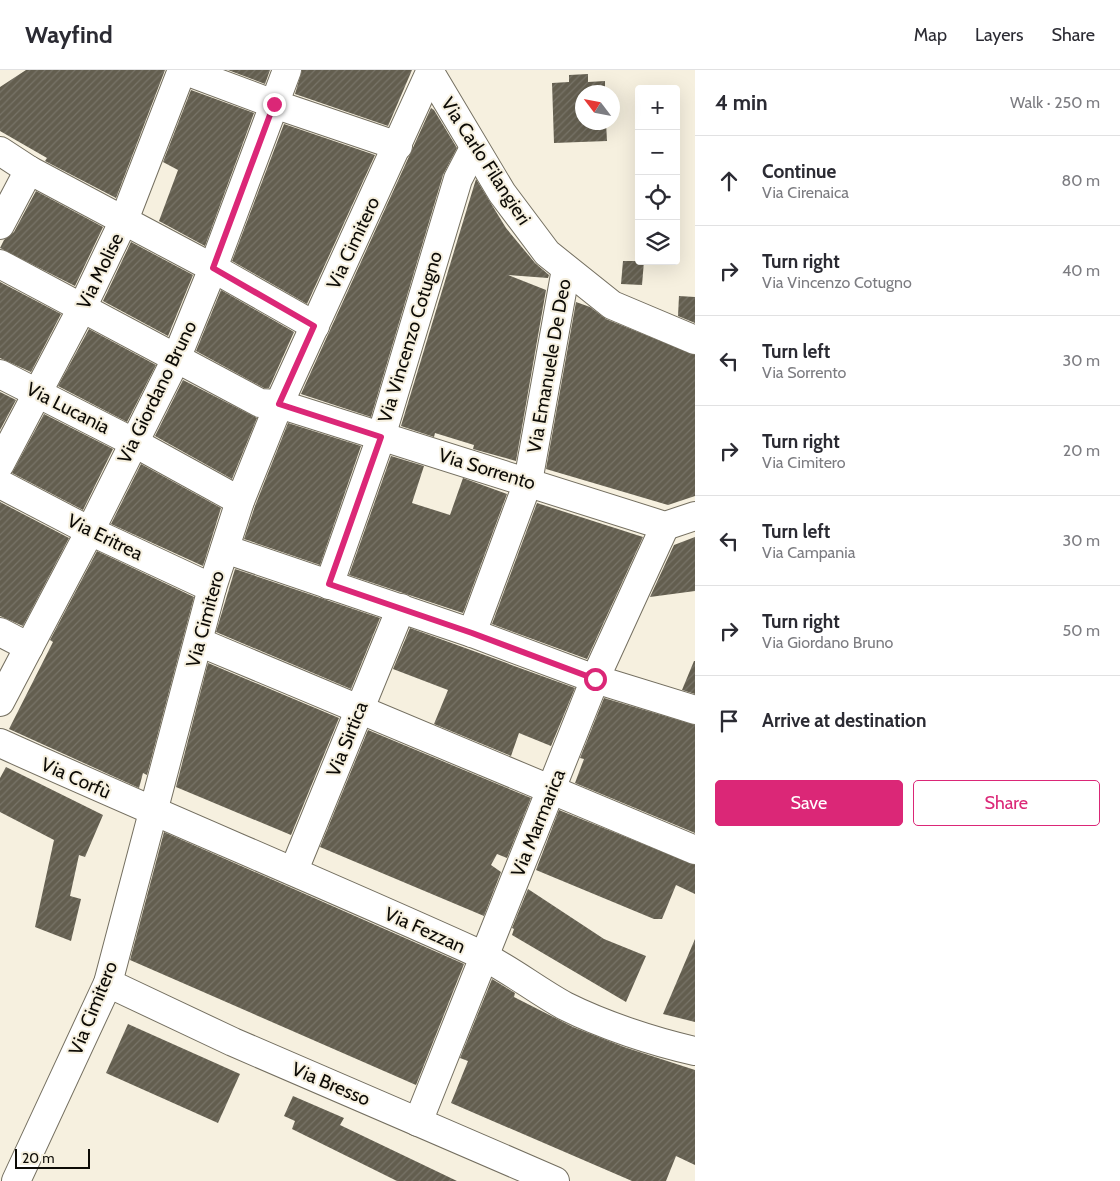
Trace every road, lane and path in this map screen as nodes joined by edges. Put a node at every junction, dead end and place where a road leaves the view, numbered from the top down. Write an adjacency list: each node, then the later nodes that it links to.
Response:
1 (183, 70): 4 (street); 9 (street, Via Molise)
2 (288, 70): 4 (street, Via Giordano Bruno)
3 (431, 72): 5 (street, Via Cimitero); 6 (street, Via Carlo Filangieri)
4 (274, 104): 5 (street); 12 (street, Via Giordano Bruno)
5 (398, 146): 15 (street, Via Cimitero)
6 (474, 148): 13 (street, Via Carlo Filangieri); 21 (street, Via Vincenzo Cotugno)
7 (0, 151): 8 (street)
8 (30, 170): 9 (street); 10 (street)
9 (124, 220): 12 (street); 14 (street, Via Molise)
10 (0, 225)
11 (0, 264): 14 (street, Via Sorrento)
12 (213, 268): 15 (street); 17 (street, Via Giordano Bruno)
13 (566, 269): 16 (street, Via Carlo Filangieri); 24 (street, Via Emanuele De Deo)
14 (82, 308): 17 (street, Via Sorrento); 19 (street, Via Molise)
15 (314, 326): 20 (street, Via Cimitero)
16 (695, 340)
17 (176, 359): 20 (street, Via Sorrento); 22 (street, Via Giordano Bruno)
18 (0, 374): 19 (street, Via Lucania)
19 (37, 393): 22 (street, Via Lucania); 23 (street, Via Molise)
20 (279, 404): 21 (street, Via Sorrento); 26 (street, Via Cimitero)
21 (381, 437): 24 (street, Via Sorrento); 31 (street, Via Vincenzo Cotugno)
22 (133, 442): 26 (street, Via Lucania); 29 (street, Via Giordano Bruno)
23 (0, 464)
24 (528, 482): 28 (street, Via Sorrento); 35 (street, Via Emanuele De Deo)
25 (0, 484): 29 (street, Via Eritrea)
26 (240, 501): 30 (street, Via Cimitero)
27 (695, 516): 28 (street)
28 (665, 526): 38 (street, Via Marmarica)
29 (90, 531): 32 (street, Via Eritrea); 37 (street, Via Giordano Bruno)
30 (225, 549): 31 (street); 32 (street, Via Cimitero)
31 (329, 584): 33 (street)
32 (212, 588): 36 (street, Via Cimitero)
33 (401, 608): 35 (street); 40 (street, Via Sirtica)
34 (0, 632): 37 (street)
35 (472, 633): 38 (street)
36 (199, 642): 40 (street); 44 (street, Via Cimitero)
37 (29, 647): 39 (street, Via Giordano Bruno)
38 (595, 679): 41 (street); 43 (street, Via Marmarica)
39 (0, 702)
40 (360, 709): 43 (street); 46 (street, Via Sirtica)
41 (695, 710)
42 (0, 743): 44 (street, Via Corfù)
43 (552, 789): 45 (street); 47 (street, Via Marmarica)
44 (152, 812): 46 (street, Via Fezzan); 48 (street, Via Cimitero)
45 (695, 850)
46 (294, 870): 47 (street, Via Fezzan)
47 (485, 956): 49 (street, Via Fezzan); 50 (street, Via Marmarica)
48 (108, 983): 50 (street, Via Bresso); 51 (street, Via Cimitero)
49 (695, 1050)
50 (418, 1122): 52 (street, Via Bresso)
51 (16, 1181)
52 (556, 1181)

